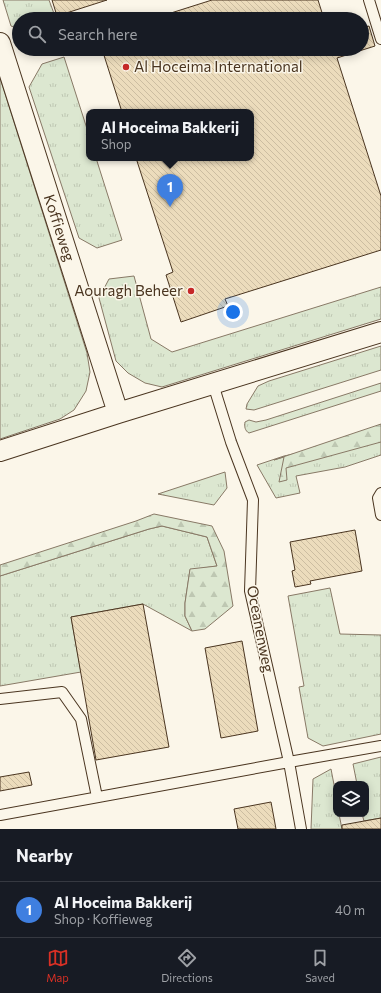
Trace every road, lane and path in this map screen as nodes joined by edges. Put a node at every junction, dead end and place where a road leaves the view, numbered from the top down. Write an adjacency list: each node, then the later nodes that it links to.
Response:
1 (369, 0): 2 (lane)
2 (381, 38)
3 (0, 43): 6 (street, Koffieweg)
4 (381, 332): 5 (street)
5 (213, 384): 6 (street); 12 (lane, Oceanenweg)
6 (118, 413): 7 (street)
7 (0, 452)
8 (381, 493): 9 (lane)
9 (381, 515)
10 (0, 699): 13 (lane)
11 (381, 746): 12 (lane)
12 (289, 762): 13 (lane); 15 (lane, Oceanenweg)
13 (97, 797): 14 (lane)
14 (0, 815)
15 (301, 829)

